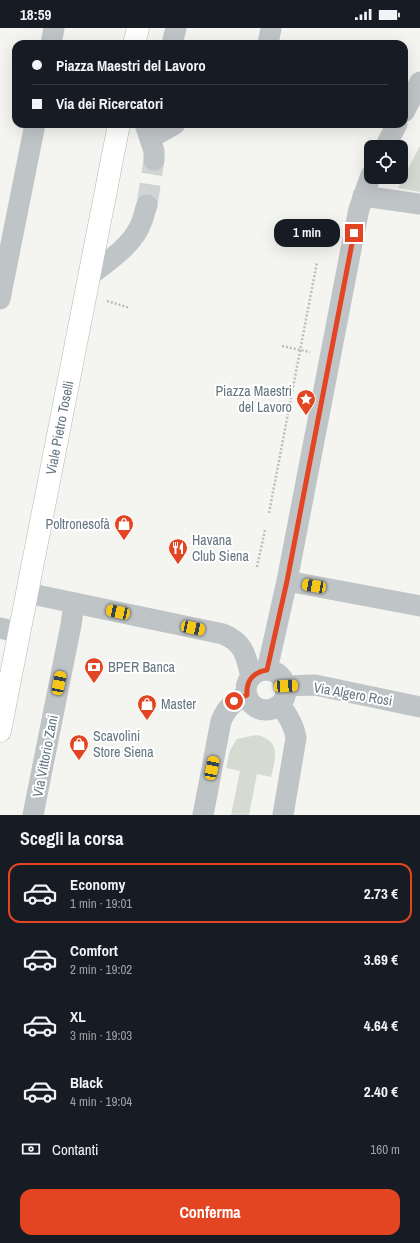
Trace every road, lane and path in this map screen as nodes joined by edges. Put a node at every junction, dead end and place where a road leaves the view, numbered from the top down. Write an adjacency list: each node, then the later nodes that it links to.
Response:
1 (54, 28): 5 (lane)
2 (138, 28): 6 (main road)
3 (176, 28): 7 (lane)
4 (271, 28): 8 (lane)
5 (52, 40)
6 (135, 40)
7 (173, 40)
8 (269, 40)
9 (420, 82): 10 (lane)
10 (408, 104)
11 (34, 128): 22 (lane)
12 (118, 128): 24 (main road, Viale Pietro Toselli)
13 (160, 128): 15 (lane)
14 (395, 128): 16 (lane)
15 (148, 131): 17 (lane)
16 (389, 140)
17 (154, 160)
18 (368, 184): 19 (lane)
19 (363, 196): 20 (lane); 34 (lane)
20 (420, 204)
21 (147, 206): 24 (lane)
22 (7, 229): 26 (lane)
23 (317, 262): 29 (path)
24 (89, 276): 35 (main road, Viale Pietro Toselli)
25 (100, 298): 27 (path)
26 (0, 299)
27 (130, 308)
28 (282, 346): 29 (path)
29 (301, 350): 30 (path); 31 (path)
30 (313, 352)
31 (268, 513)
32 (265, 530): 33 (path)
33 (257, 567)
34 (287, 581): 37 (lane); 39 (lane)
35 (26, 593): 36 (lane); 38 (main road, Viale Pietro Toselli)
36 (74, 603): 39 (lane); 43 (lane, Via Vittorio Zani)
37 (420, 606)
38 (9, 630): 42 (main road, Viale Pietro Toselli)
39 (255, 681): 40 (lane); 40 (lane); 44 (lane)
40 (283, 696): 41 (lane, Via Algero Rosi); 45 (lane)
41 (420, 707)
42 (0, 731)
43 (34, 815)
44 (203, 815)
45 (283, 815)

